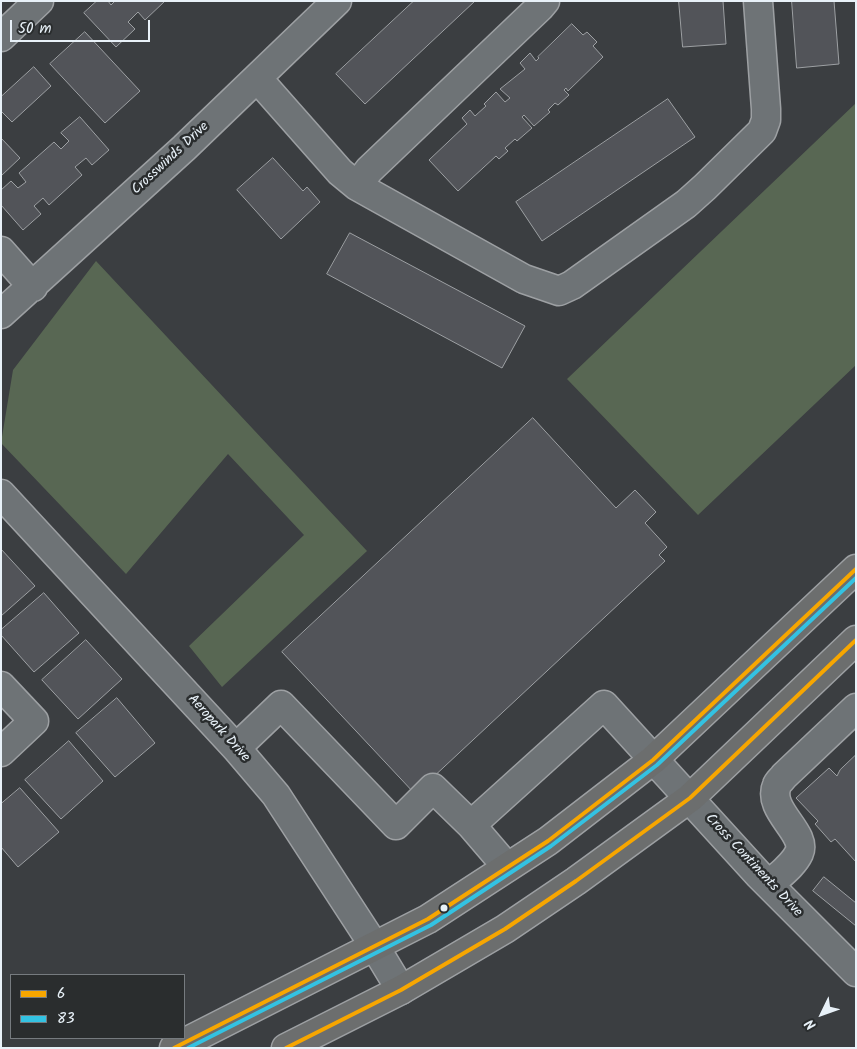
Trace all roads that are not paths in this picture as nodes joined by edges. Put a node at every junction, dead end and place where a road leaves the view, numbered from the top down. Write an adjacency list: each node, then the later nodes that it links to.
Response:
1 (39, 1): 5 (street)
2 (337, 1): 6 (street, Crosswinds Drive)
3 (544, 1): 7 (street)
4 (758, 1): 7 (street)
5 (1, 36)
6 (257, 78): 7 (street); 9 (street, Crosswinds Drive)
7 (357, 186)
8 (1, 252): 9 (street)
9 (33, 287): 10 (street, Crosswinds Drive)
10 (1, 314)
11 (1, 494): 16 (street, Aeropark Drive)
12 (856, 569): 18 (main road)
13 (856, 640): 19 (main road)
14 (1, 686): 17 (street)
15 (856, 708): 22 (street)
16 (236, 748): 20 (street); 23 (street, Aeropark Drive)
17 (1, 752)
18 (653, 760): 19 (street, Cross Continents Drive); 20 (street, Cross Continents Drive); 21 (main road)
19 (690, 798): 22 (street, Cross Continents Drive); 25 (main road)
20 (471, 825): 21 (street)
21 (506, 867): 23 (main road)
22 (769, 885): 24 (street, Cross Continents Drive)
23 (375, 947): 25 (street, Aeropark Drive); 26 (main road)
24 (856, 972)
25 (401, 990): 27 (main road)
26 (174, 1048)
27 (286, 1048)

